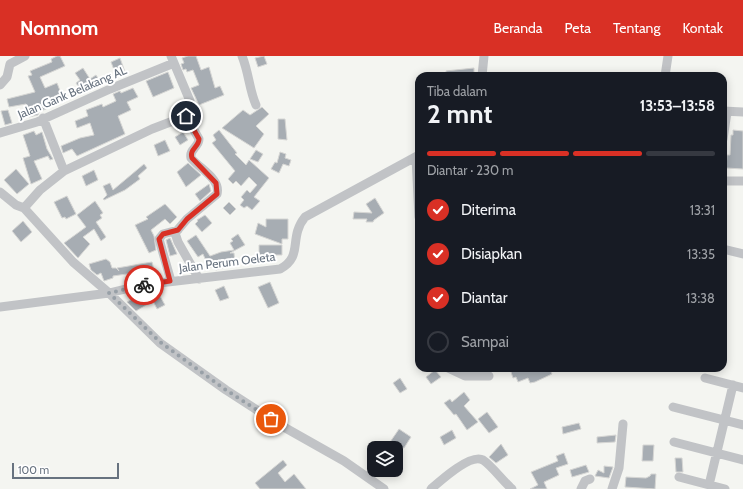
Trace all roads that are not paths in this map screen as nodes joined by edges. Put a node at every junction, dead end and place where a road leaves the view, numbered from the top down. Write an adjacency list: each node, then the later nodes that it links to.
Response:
1 (25, 56): 8 (street)
2 (242, 56): 9 (street)
3 (484, 56): 6 (street)
4 (668, 56): 7 (street)
5 (173, 60): 12 (street, Jalan Gank Belakang AL); 13 (street, Jalan Gank Belakang AL)
6 (482, 72)
7 (666, 72)
8 (0, 85)
9 (256, 106)
10 (727, 111): 11 (street)
11 (743, 112)
12 (186, 116): 16 (street); 21 (street)
13 (43, 118): 14 (street, Jalan Gank Belakang AL); 16 (street)
14 (0, 133)
15 (415, 158): 24 (street, Jalan Perum Oeleta)
16 (64, 171): 20 (street)
17 (727, 181): 18 (street)
18 (743, 181)
19 (0, 192): 20 (street)
20 (24, 208): 26 (street)
21 (178, 230): 24 (street); 25 (street)
22 (727, 250): 23 (street)
23 (743, 254)
24 (199, 279): 25 (street, Jalan Perum Oeleta)
25 (170, 281): 26 (street, Jalan Perum Oeleta)
26 (109, 293): 27 (street); 43 (street)
27 (0, 307)
28 (456, 372): 29 (street)
29 (489, 376)
30 (704, 378): 31 (street)
31 (733, 385): 32 (street); 34 (street)
32 (743, 388)
33 (673, 406): 34 (street)
34 (724, 420): 36 (street); 38 (street)
35 (623, 424): 47 (street)
36 (743, 425)
37 (674, 442): 38 (street)
38 (717, 453): 39 (street); 42 (street)
39 (743, 460)
40 (679, 477): 42 (street)
41 (590, 479): 46 (street)
42 (709, 485): 48 (street)
43 (384, 489)
44 (431, 489): 45 (street)
45 (512, 489)
46 (581, 489)
47 (612, 489)
48 (725, 489)

